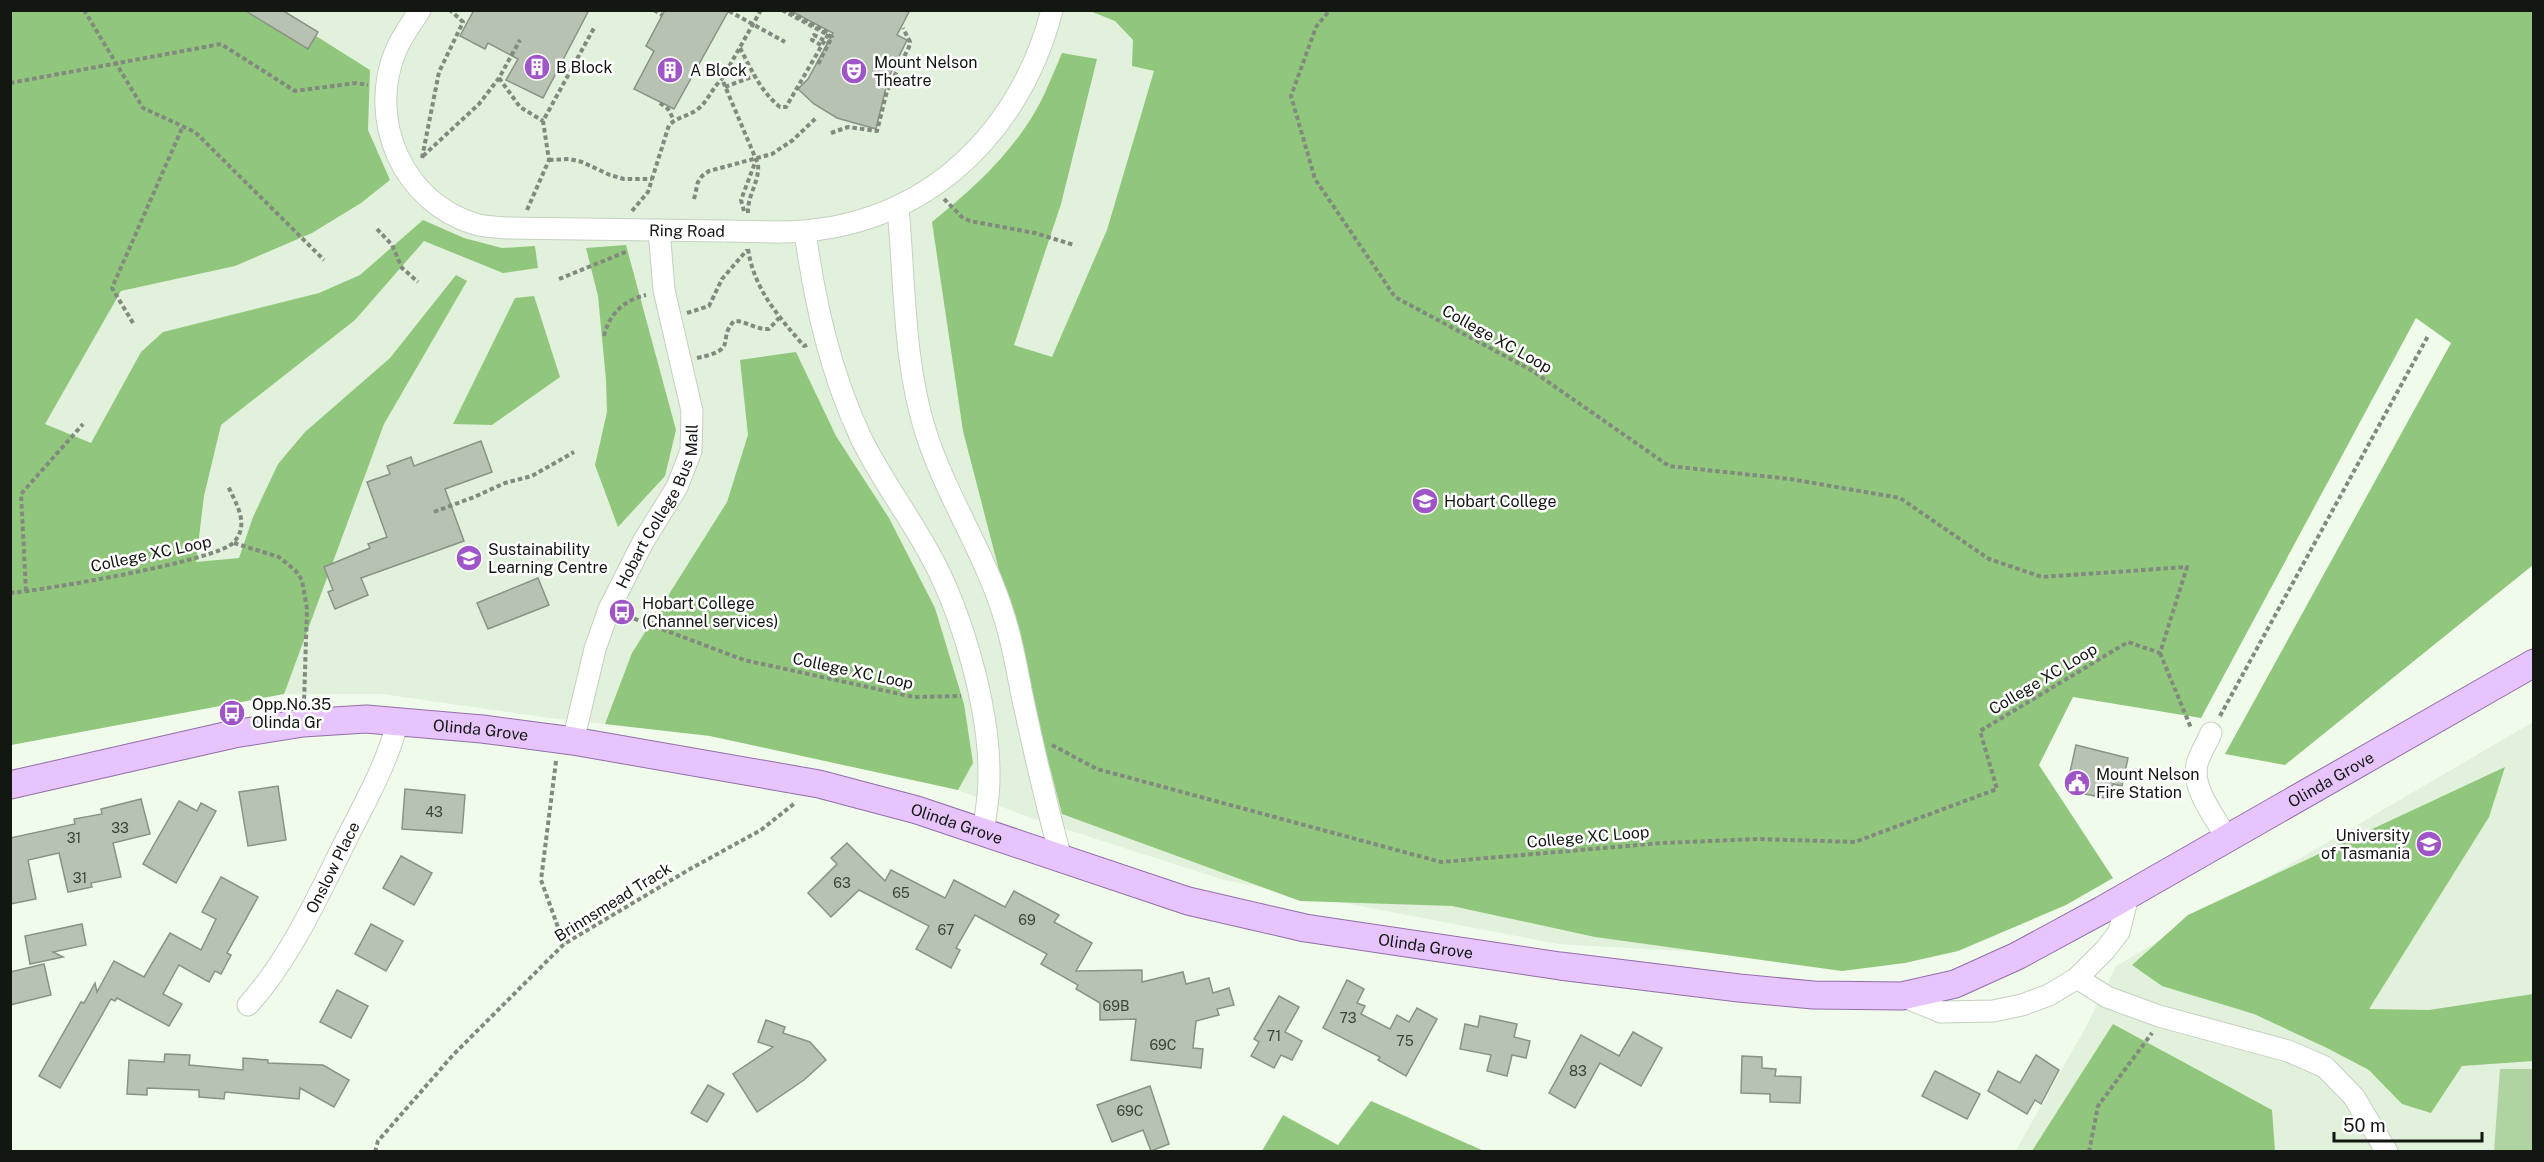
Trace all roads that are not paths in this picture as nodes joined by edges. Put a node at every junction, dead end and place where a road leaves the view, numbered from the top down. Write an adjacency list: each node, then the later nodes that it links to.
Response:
1 (420, 10): 4 (street, Ring Road)
2 (1053, 10): 3 (street, Ring Road)
3 (898, 208): 5 (street, Ring Road); 13 (street)
4 (659, 230): 5 (street, Ring Road, bridge); 9 (street, Hobart College Bus Mall)
5 (805, 232): 11 (street)
6 (2534, 663): 12 (main road, Olinda Grove)
7 (398, 720): 9 (main road, Olinda Grove); 10 (main road, Olinda Grove); 17 (street, Onslow Place)
8 (2211, 733): 12 (street)
9 (566, 740): 11 (main road, Olinda Grove)
10 (10, 785)
11 (983, 832): 13 (main road, Olinda Grove)
12 (2227, 839): 14 (main road, Olinda Grove)
13 (1061, 860): 16 (main road, Olinda Grove)
14 (2128, 896): 15 (street, Olinda Grove); 16 (main road, Olinda Grove)
15 (2077, 978): 16 (street, Olinda Grove); 18 (street)
16 (1902, 996)
17 (248, 1005)
18 (2387, 1152)

